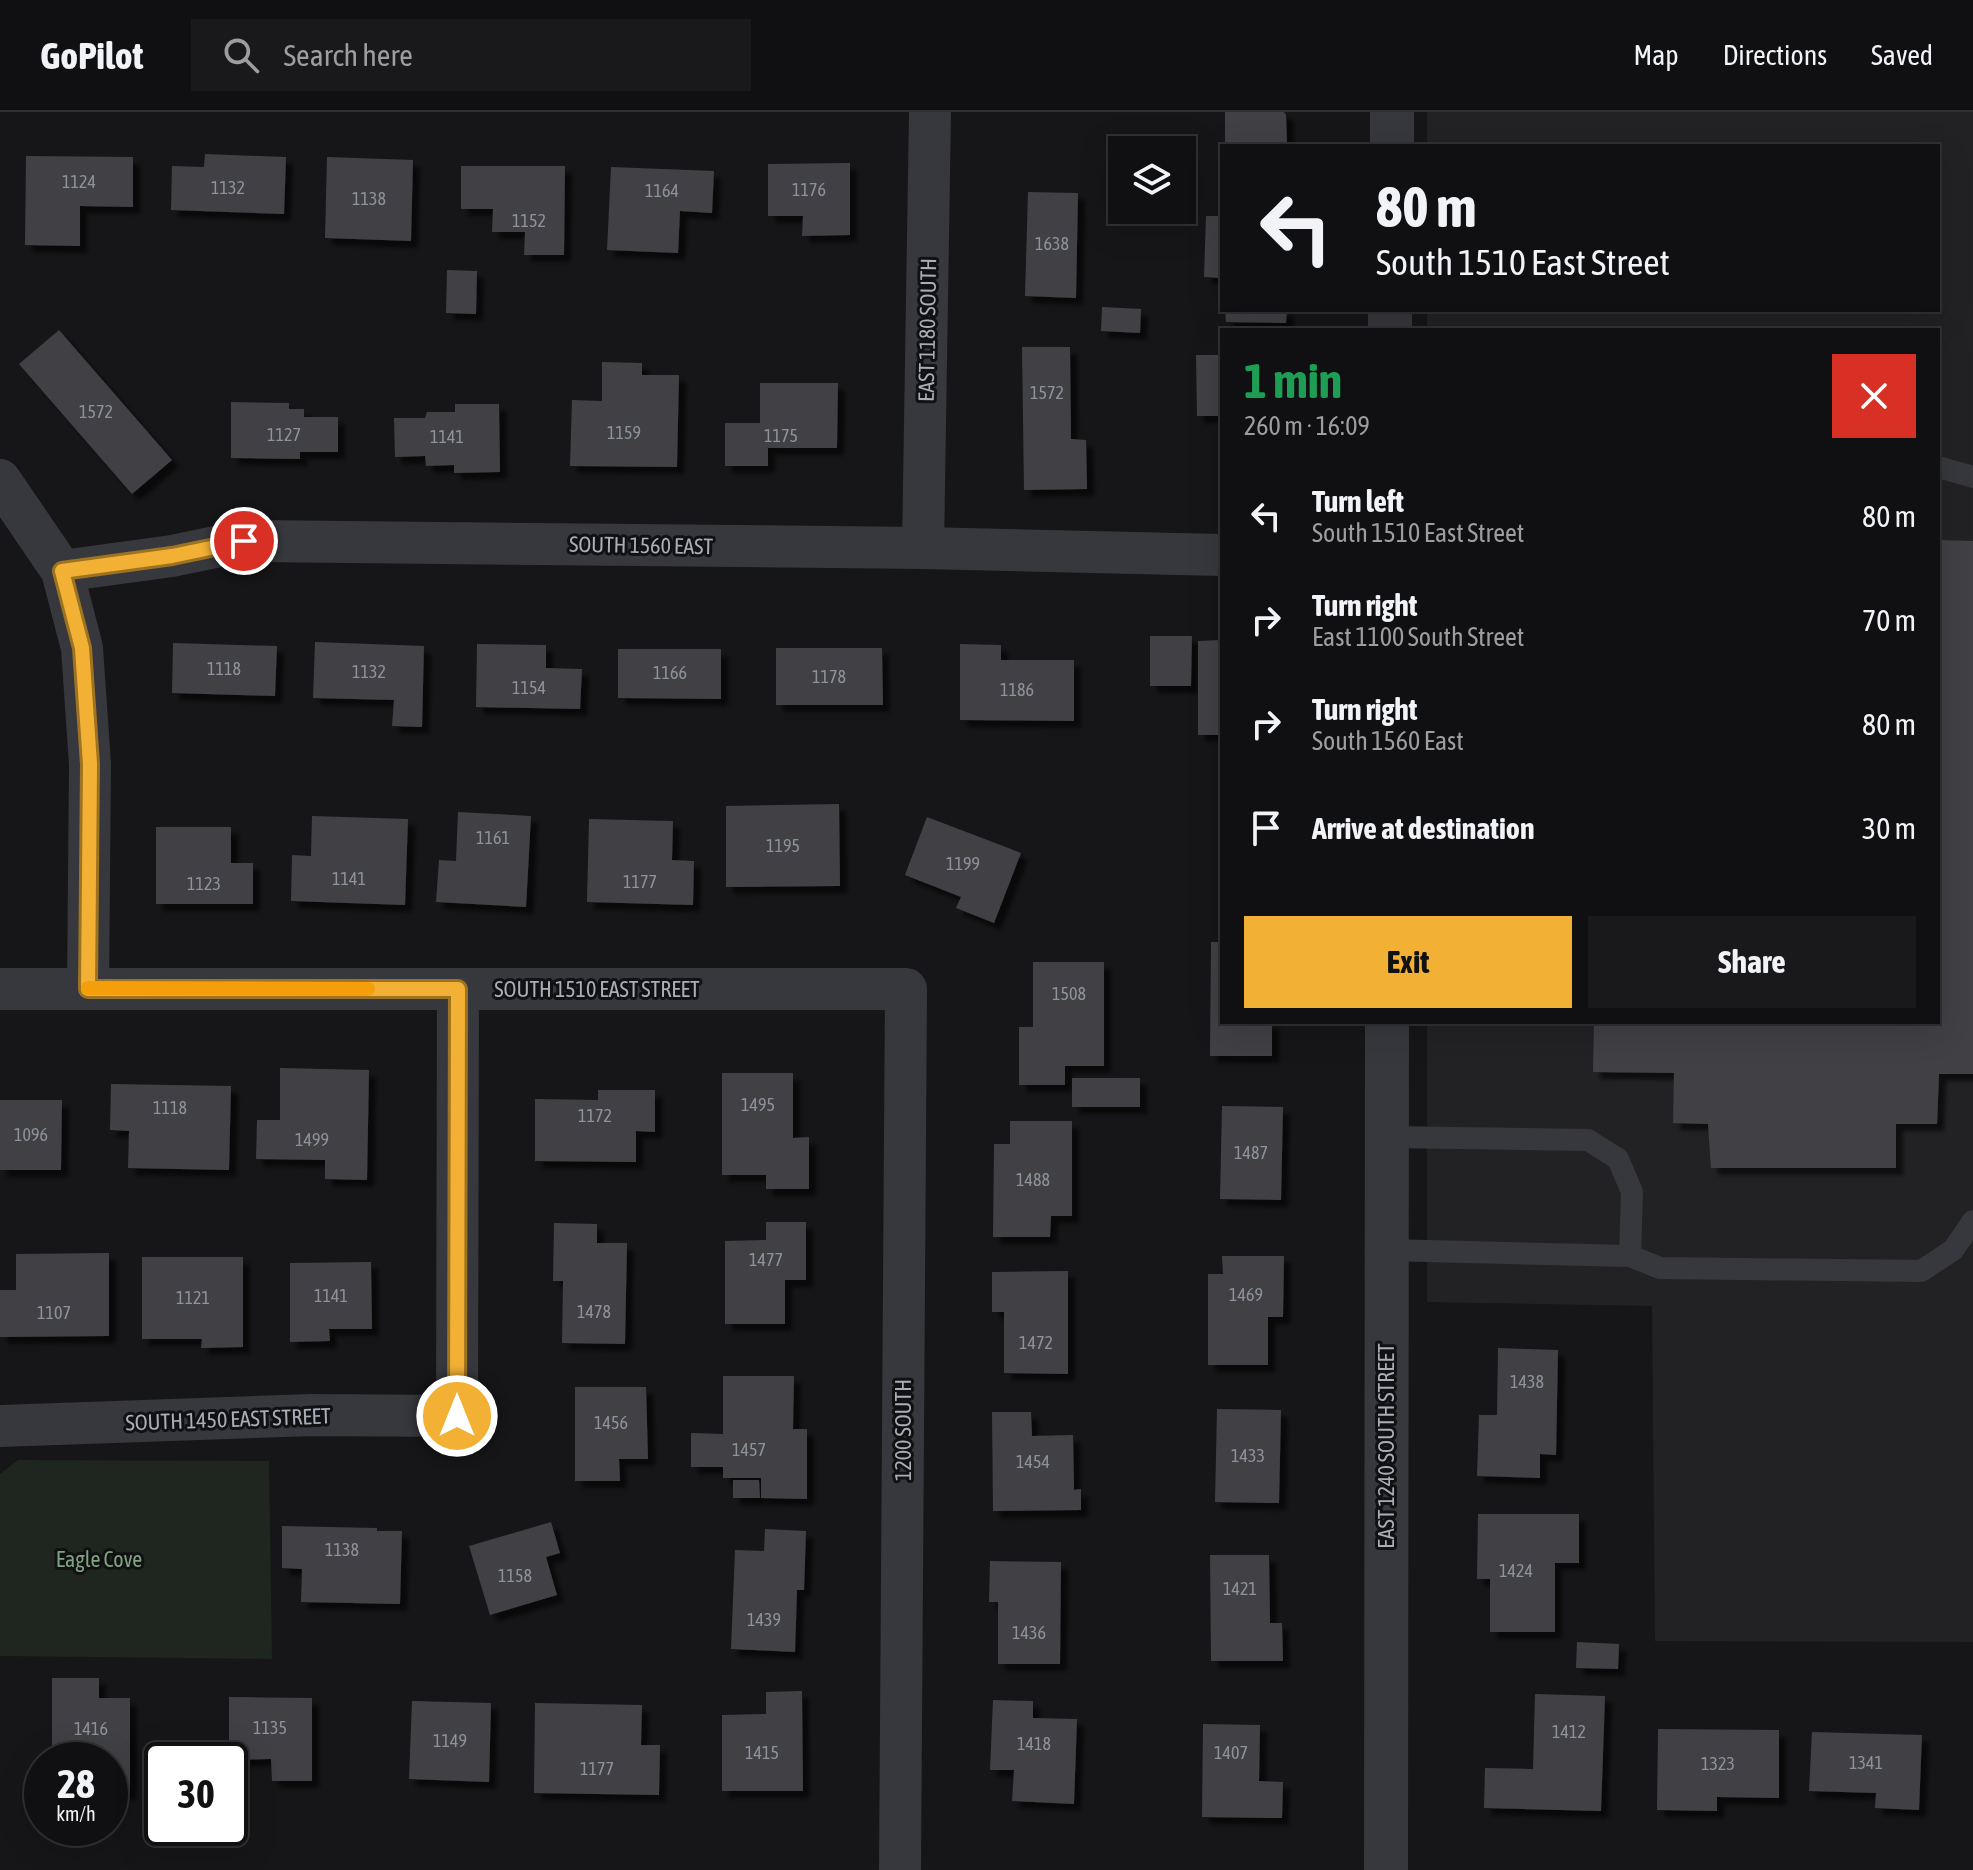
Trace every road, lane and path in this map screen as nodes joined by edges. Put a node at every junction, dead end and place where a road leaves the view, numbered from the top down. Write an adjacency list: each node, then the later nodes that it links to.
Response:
1 (930, 112): 7 (street, EAST 1180 SOUTH)
2 (1392, 112): 3 (street)
3 (1392, 144)
4 (1940, 468): 5 (lane)
5 (1973, 477)
6 (0, 480): 9 (street)
7 (923, 548): 8 (street, SOUTH 1560 EAST); 9 (street, SOUTH 1560 EAST)
8 (1220, 555)
9 (62, 571): 11 (street)
10 (0, 989): 11 (street, SOUTH 1510 EAST STREET)
11 (88, 989): 12 (street, SOUTH 1510 EAST STREET)
12 (458, 989): 13 (street, SOUTH 1510 EAST STREET); 19 (street, SOUTH 1450 EAST STREET)
13 (906, 989): 20 (street, 1200 SOUTH)
14 (1387, 1024): 15 (street, EAST 1240 SOUTH STREET)
15 (1387, 1137): 17 (street, EAST 1240 SOUTH STREET); 18 (lane)
16 (1973, 1221): 18 (lane)
17 (1387, 1250): 18 (lane); 21 (street, EAST 1240 SOUTH STREET)
18 (1630, 1256)
19 (0, 1426)
20 (900, 1870)
21 (1386, 1870)

